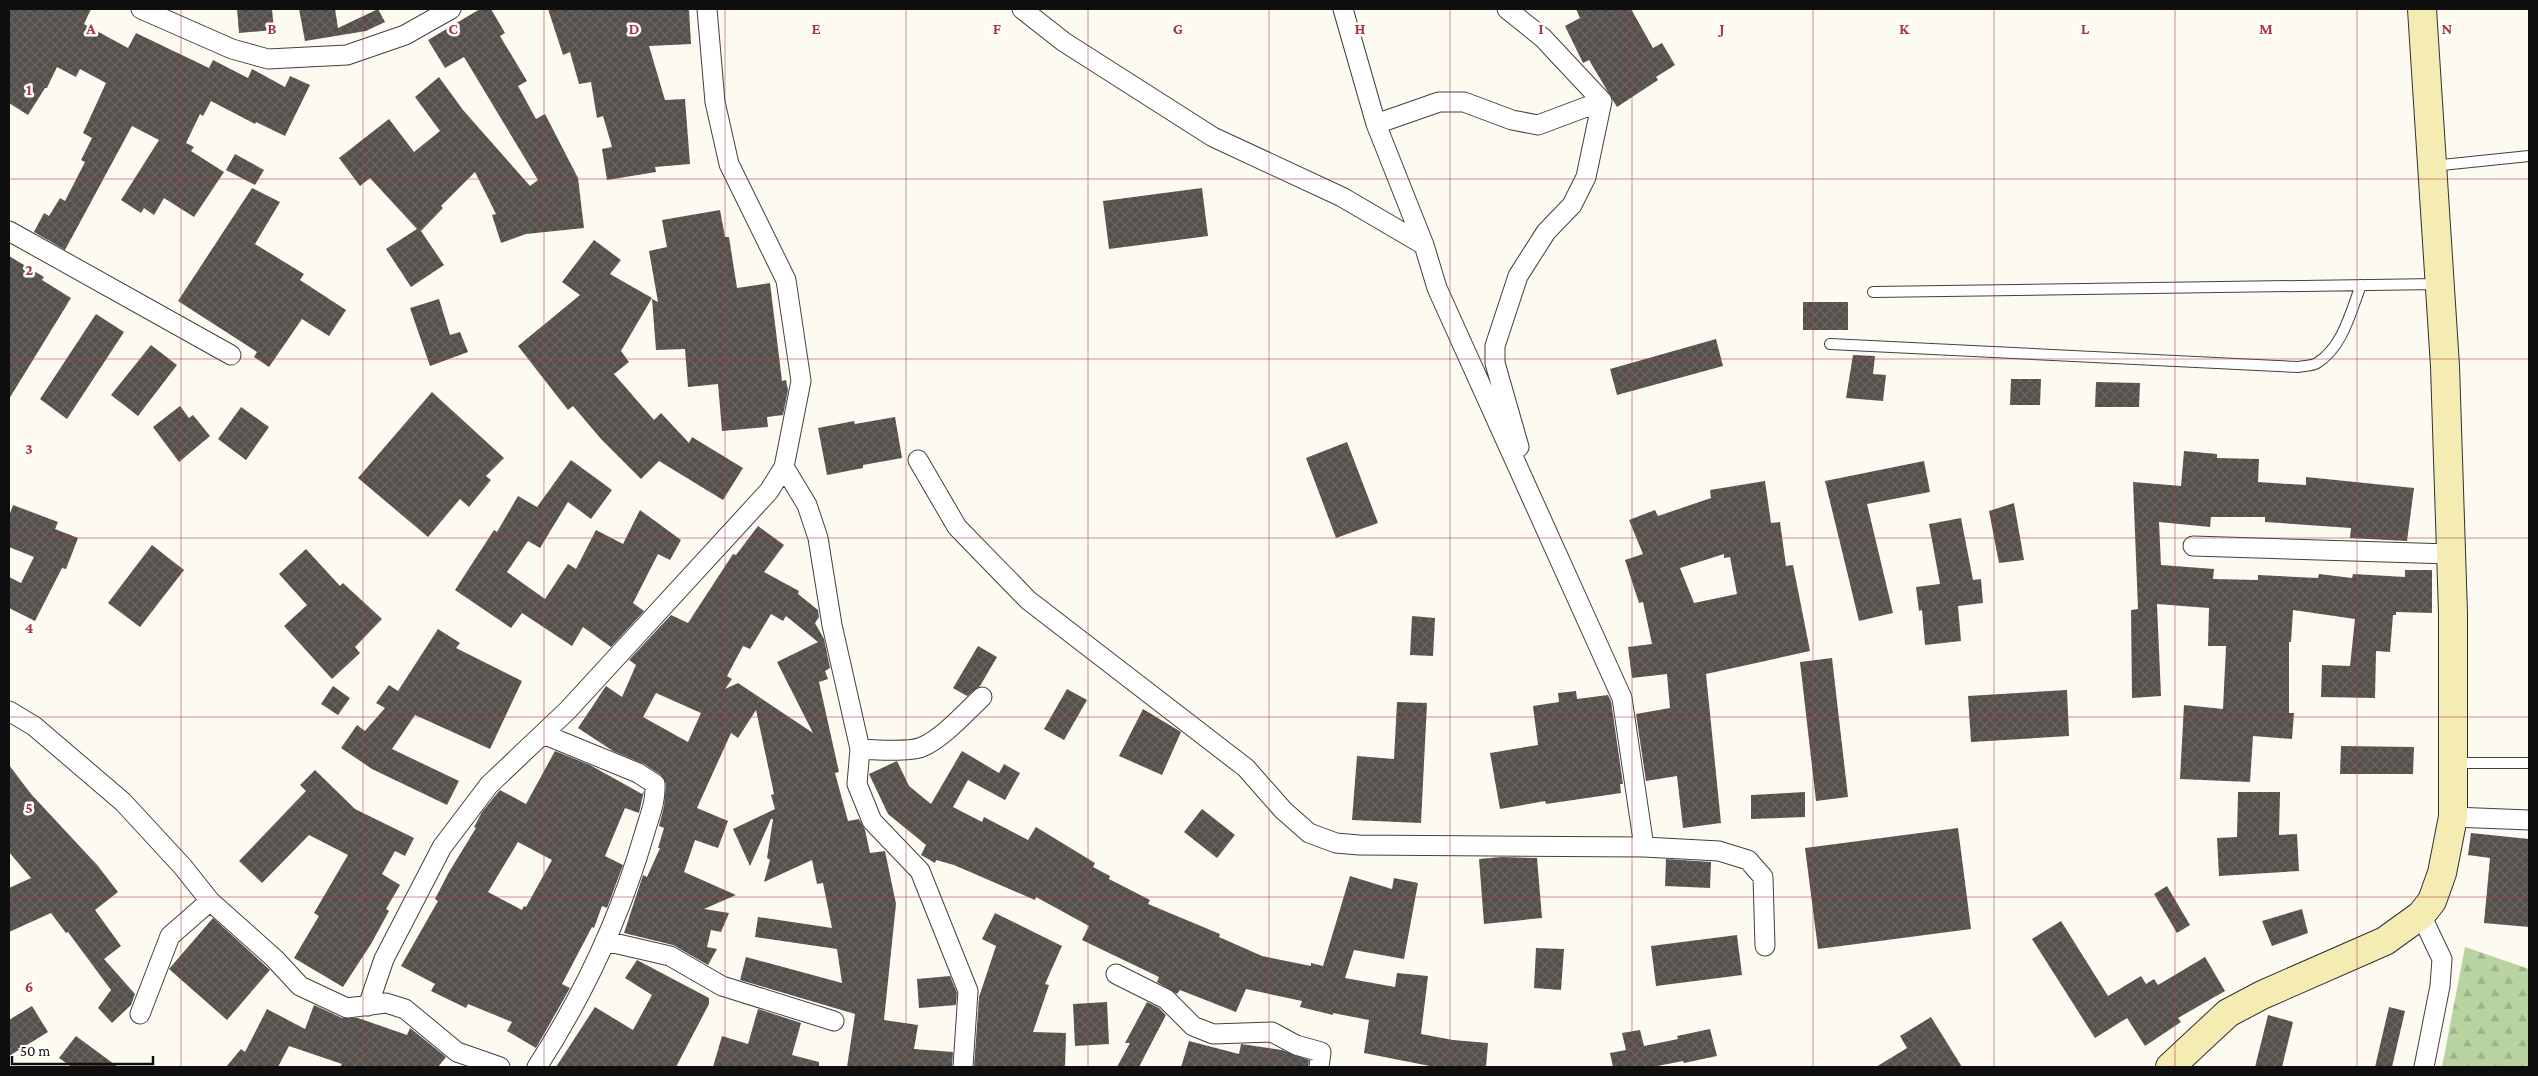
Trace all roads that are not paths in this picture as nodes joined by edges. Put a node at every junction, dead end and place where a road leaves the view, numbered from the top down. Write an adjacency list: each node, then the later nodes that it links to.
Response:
1 (141, 9): 8 (street)
2 (451, 9): 8 (street)
3 (707, 9): 21 (street)
4 (1022, 9): 14 (street)
5 (1343, 9): 10 (street)
6 (1507, 9): 9 (street)
7 (2422, 9): 12 (street)
8 (162, 14)
9 (1602, 101): 10 (street); 22 (street)
10 (1376, 124): 14 (street)
11 (2529, 156): 12 (lane)
12 (2432, 166): 15 (street)
13 (9, 231): 19 (street)
14 (1424, 245): 22 (street)
15 (2438, 284): 16 (lane); 24 (street)
16 (2361, 285): 17 (lane); 18 (lane)
17 (1873, 292)
18 (1830, 344)
19 (231, 355)
20 (918, 460): 33 (street)
21 (784, 467): 27 (street); 28 (street)
22 (1535, 503): 33 (street)
23 (2192, 546): 24 (street)
24 (2450, 554): 29 (street)
25 (982, 697): 28 (street)
26 (9, 711): 34 (street)
27 (543, 734): 36 (street); 39 (street)
28 (860, 750): 45 (street)
29 (2453, 763): 30 (lane); 31 (street)
30 (2529, 763)
31 (2453, 817): 32 (street); 35 (street)
32 (2529, 820)
33 (1644, 847): 37 (street)
34 (210, 901): 39 (street); 40 (street)
35 (2421, 915): 47 (street); 48 (street)
36 (605, 941): 41 (street); 44 (street)
37 (1765, 946)
38 (1116, 974): 46 (street)
39 (368, 1006): 42 (street)
40 (140, 1014)
41 (834, 1021)
42 (454, 1060): 43 (street)
43 (500, 1067)
44 (537, 1067)
45 (962, 1067)
46 (1319, 1067)
47 (2170, 1067)
48 (2424, 1067)

